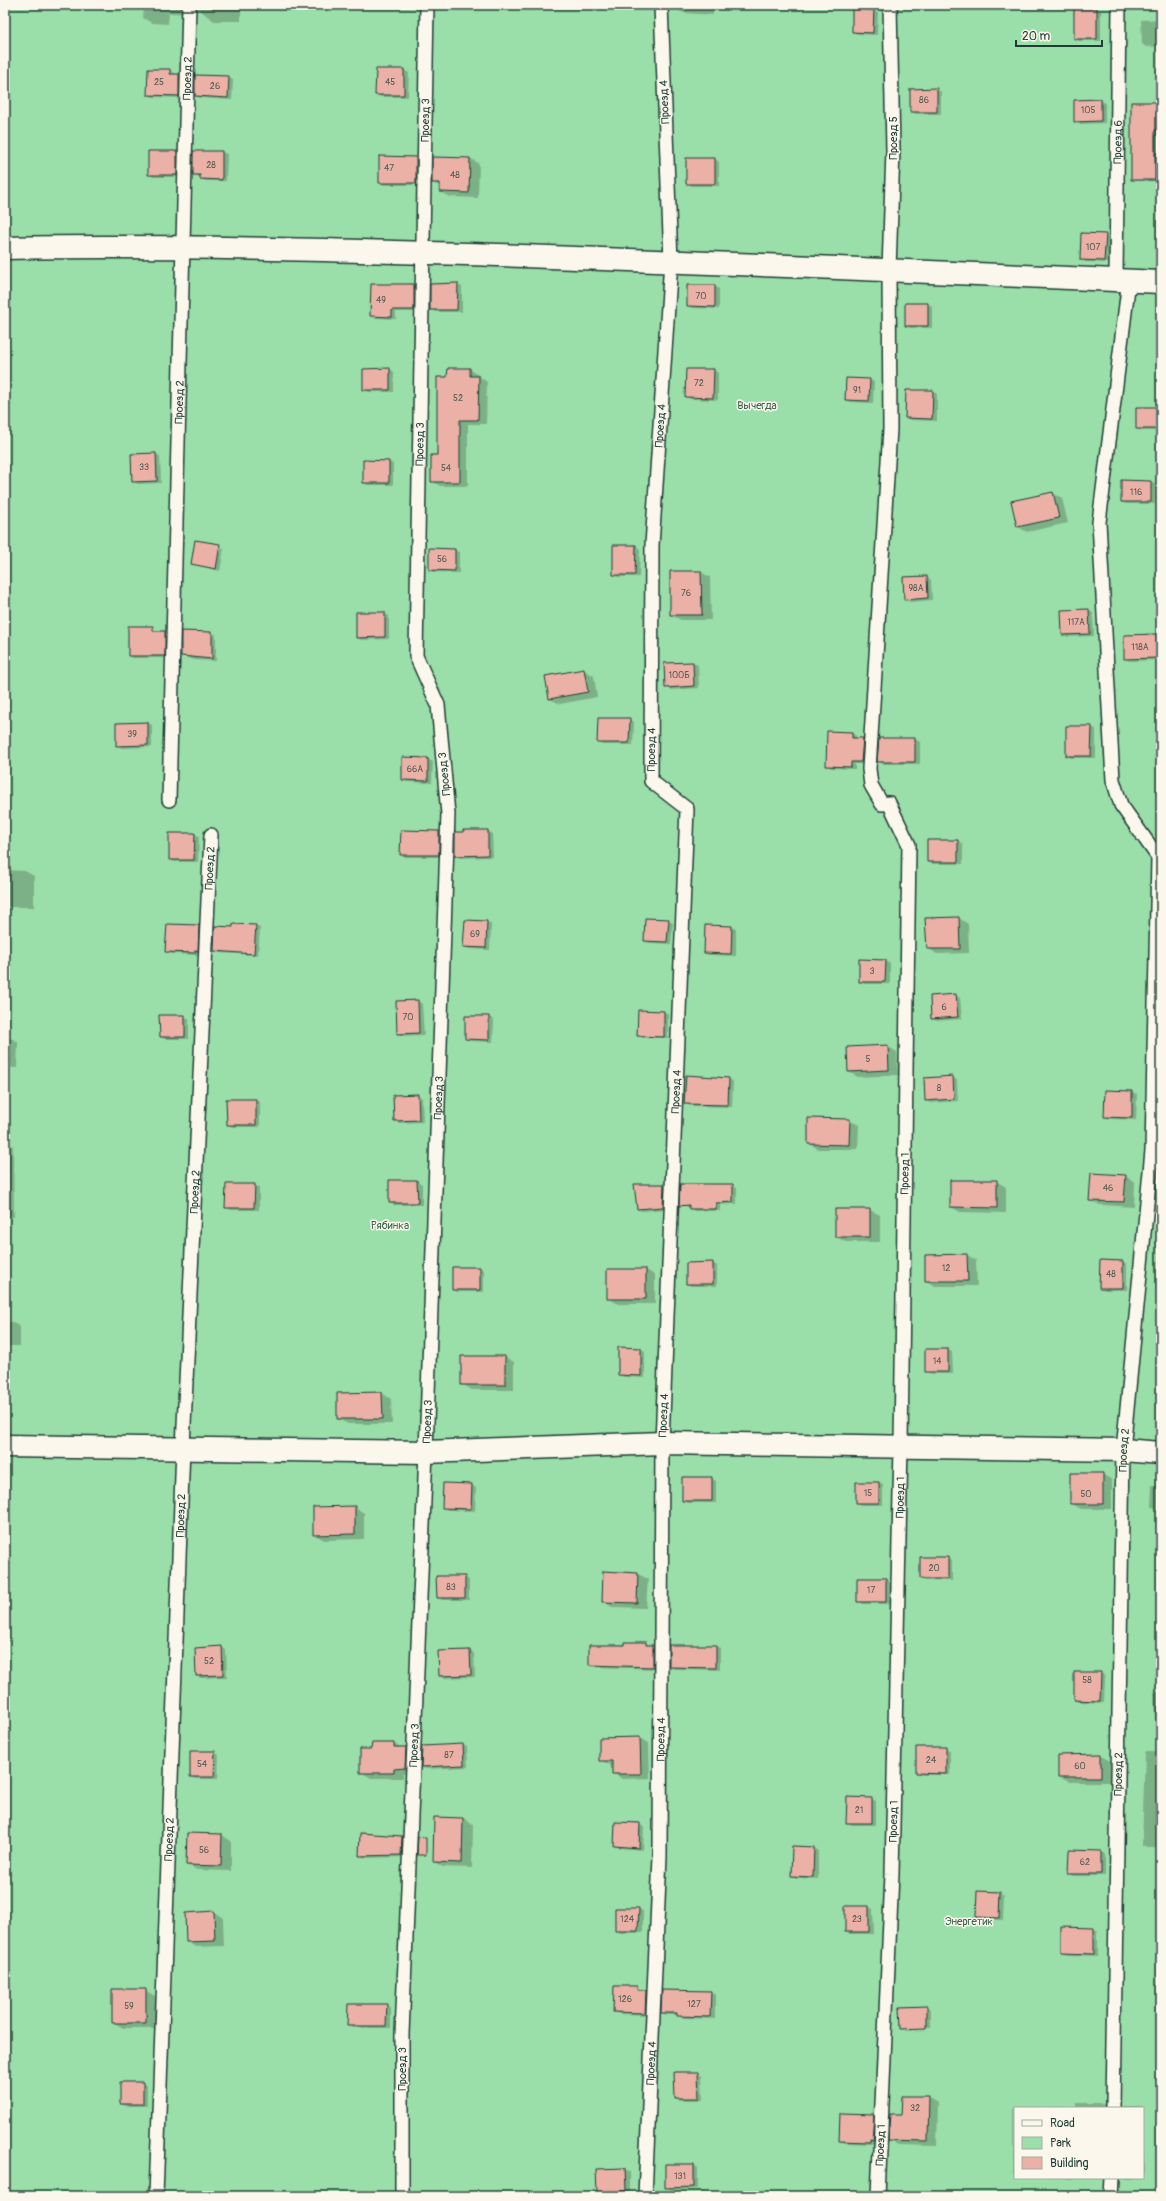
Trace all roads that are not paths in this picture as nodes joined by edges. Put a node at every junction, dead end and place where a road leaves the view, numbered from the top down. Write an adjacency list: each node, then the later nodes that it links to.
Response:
1 (189, 5): 6 (lane, Проезд 2)
2 (427, 5): 8 (lane, Проезд 3)
3 (661, 5): 9 (lane, Проезд 4)
4 (890, 5): 10 (lane, Проезд 5)
5 (1119, 5): 11 (lane, Проезд 6)
6 (182, 247): 7 (street); 8 (street); 13 (lane, Проезд 2)
7 (5, 248)
8 (423, 253): 9 (street); 22 (lane, Проезд 3)
9 (671, 261): 10 (street); 17 (lane, Проезд 4)
10 (889, 270): 11 (street); 14 (lane, Проезд 5)
11 (1123, 279): 12 (street); 15 (lane, Проезд 6)
12 (1161, 282)
13 (169, 800)
14 (889, 803): 18 (lane, Проезд 1)
15 (1121, 805): 21 (lane, Проезд 2)
16 (211, 835): 20 (lane, Проезд 2)
17 (662, 1443): 18 (street); 22 (street); 28 (lane, Проезд 4)
18 (901, 1445): 21 (street); 29 (lane, Проезд 1)
19 (5, 1446): 20 (street)
20 (183, 1447): 22 (street); 26 (lane, Проезд 2)
21 (1123, 1450): 23 (street); 24 (lane, Проезд 2)
22 (426, 1452): 27 (lane, Проезд 3)
23 (1161, 1453)
24 (1113, 2107)
25 (1112, 2179): 30 (lane)
26 (156, 2196)
27 (402, 2196)
28 (645, 2196)
29 (878, 2196)
30 (1111, 2196)

